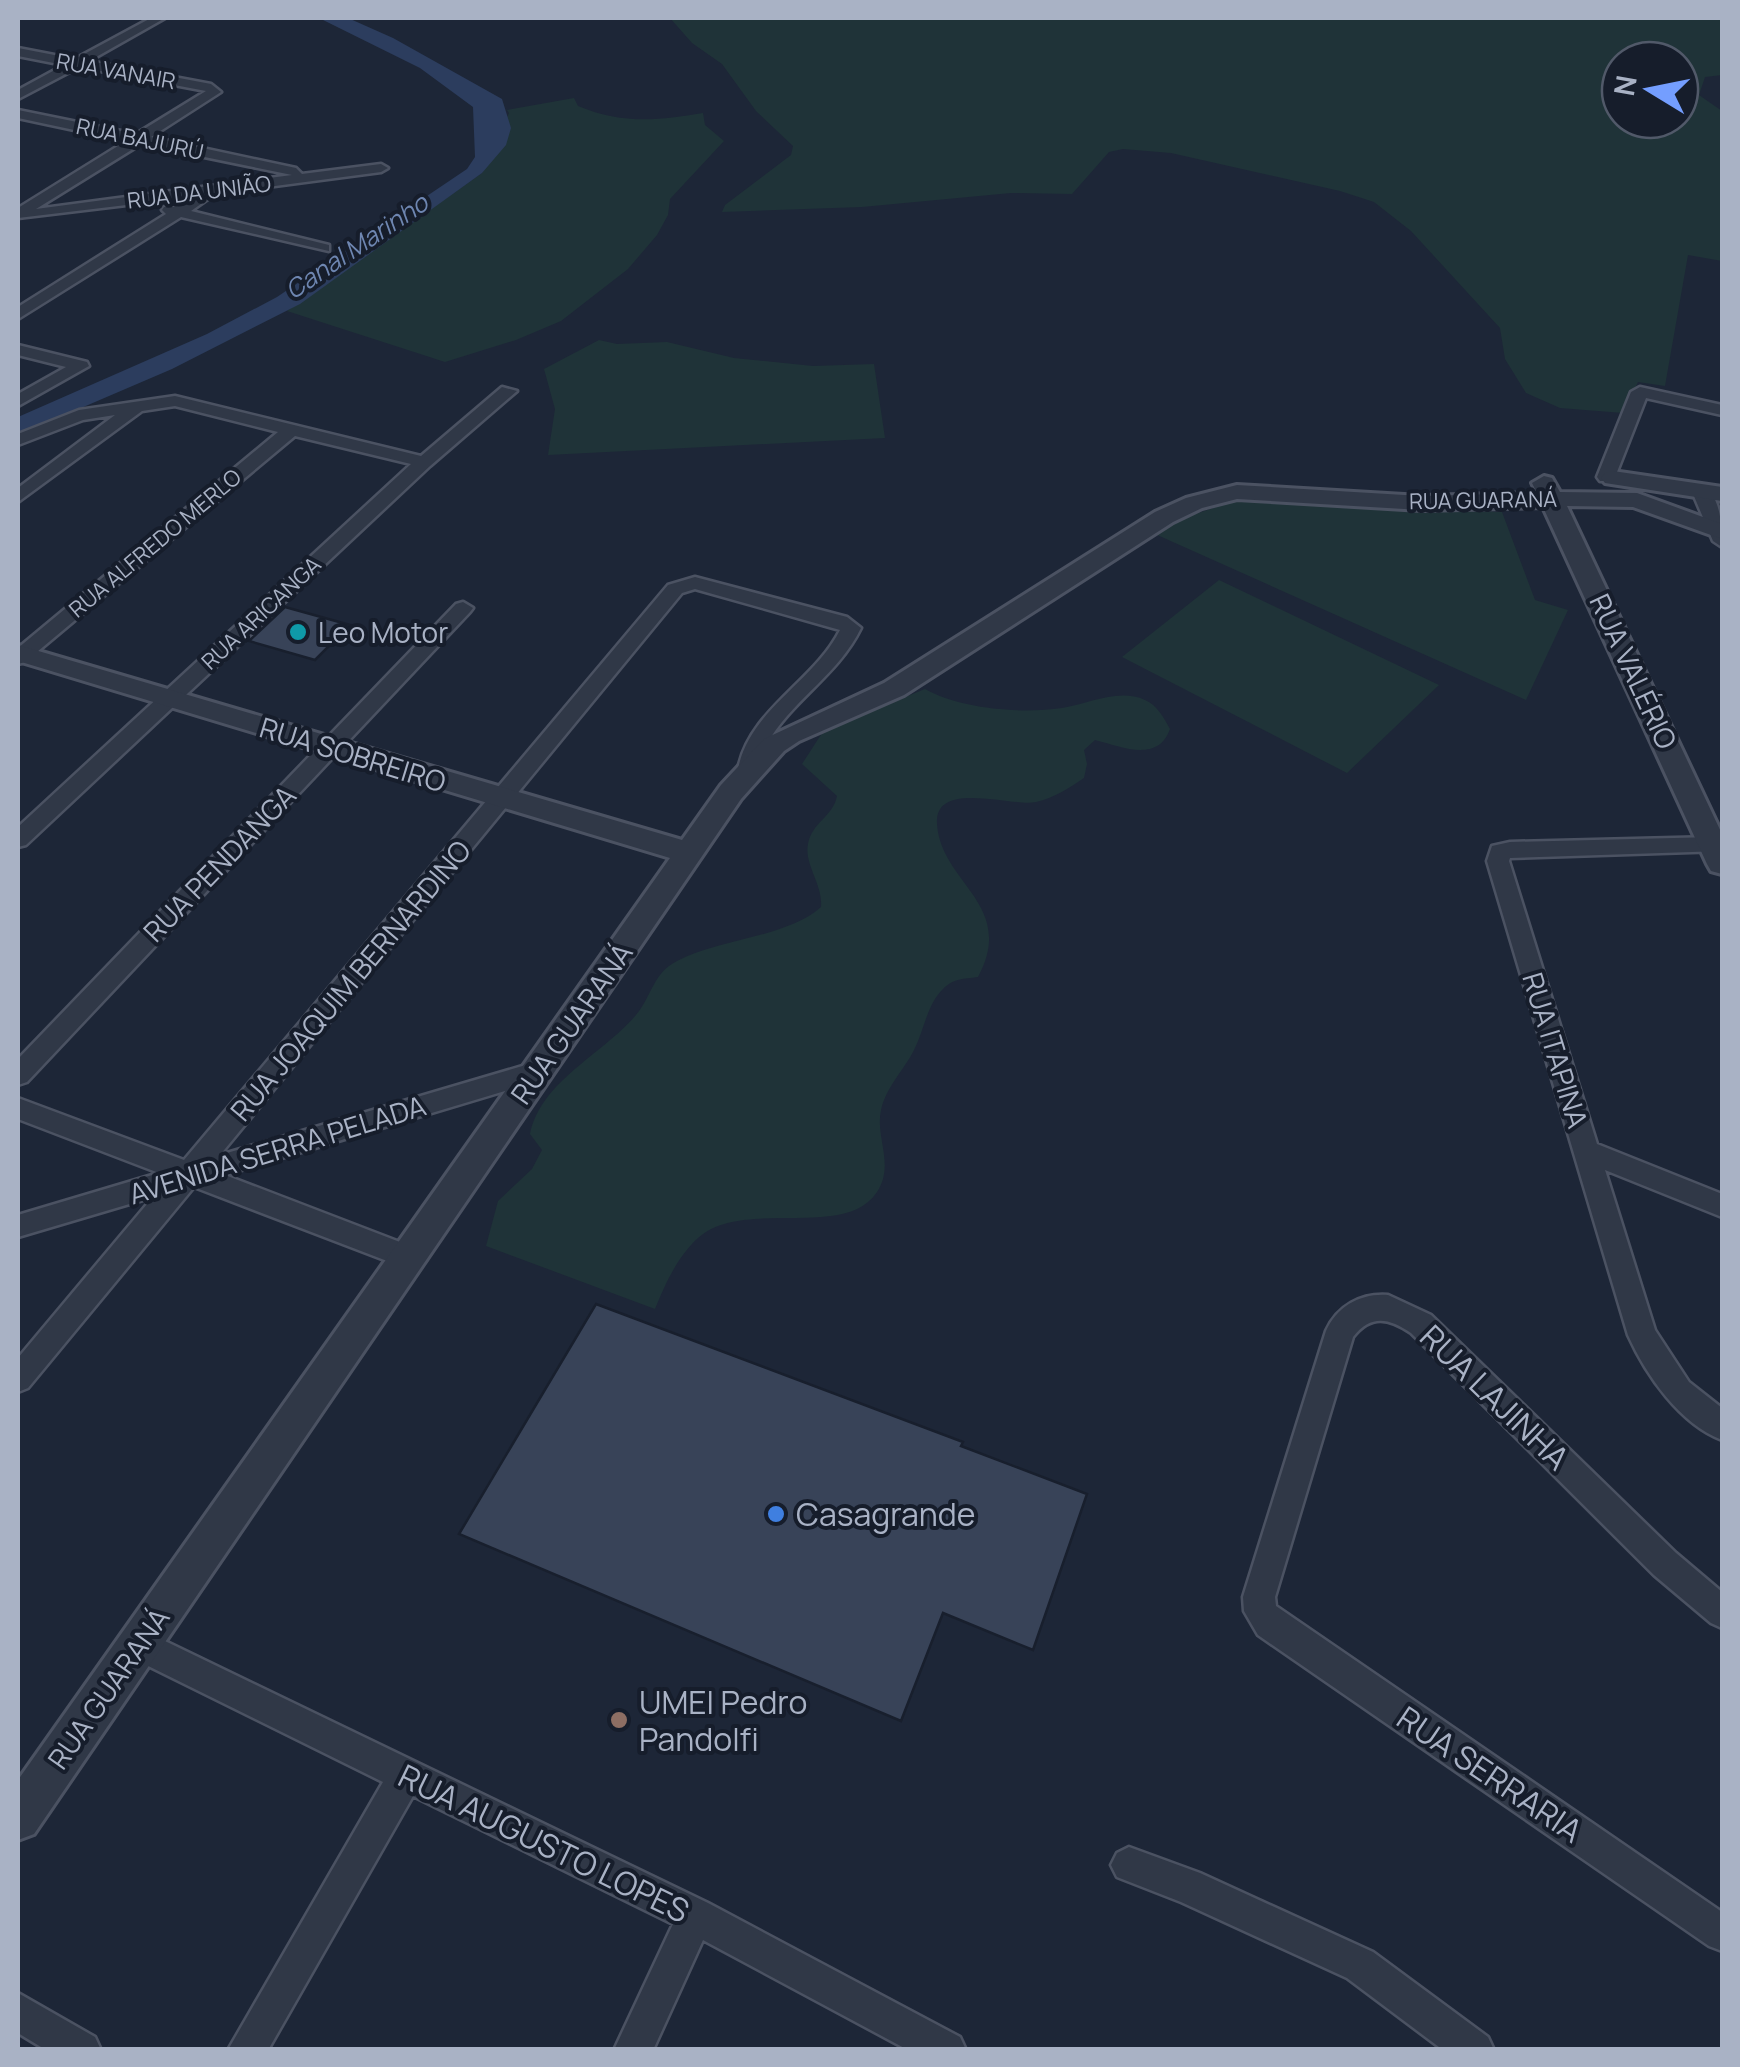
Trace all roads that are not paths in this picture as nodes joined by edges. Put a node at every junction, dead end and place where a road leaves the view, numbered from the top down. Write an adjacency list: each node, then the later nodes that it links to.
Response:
1 (138, 18): 2 (street)
2 (157, 19): 4 (street)
3 (18, 52): 4 (street, RUA VANAIR)
4 (76, 64): 5 (street); 7 (street, RUA VANAIR)
5 (18, 95)
6 (18, 114): 7 (street, RUA BAJURÚ)
7 (140, 136): 8 (street, RUA BAJURÚ); 14 (street)
8 (254, 164): 10 (street, RUA BAJURÚ); 11 (street)
9 (381, 168): 10 (street, RUA DA UNIÃO)
10 (322, 176): 11 (street, RUA DA UNIÃO)
11 (215, 190): 12 (street, RUA DA UNIÃO); 13 (street)
12 (140, 200): 13 (street); 14 (street, RUA DA UNIÃO)
13 (179, 213): 15 (street); 16 (street)
14 (18, 215)
15 (324, 248)
16 (18, 314)
17 (18, 350): 19 (street)
18 (508, 391): 24 (street, RUA ARICANGA)
19 (18, 402)
20 (139, 405): 22 (street); 23 (street); 29 (street)
21 (1722, 410): 25 (street)
22 (292, 429): 24 (street); 32 (street, RUA ALFREDO MERLO)
23 (18, 440)
24 (424, 462): 33 (street, RUA ARICANGA)
25 (1606, 477): 26 (street, RUA GUARANÁ); 27 (street, RUA GUARANÁ)
26 (1549, 490): 27 (street, RUA GUARANÁ); 35 (street, RUA GUARANÁ); 39 (street, RUA VALÉRIO)
27 (1641, 490): 28 (street); 30 (street)
28 (1711, 492): 30 (street)
29 (18, 496)
30 (1720, 534)
31 (463, 608): 34 (street, RUA PENDANGA)
32 (19, 656): 33 (street, RUA SOBREIRO)
33 (169, 699): 34 (street, RUA SOBREIRO); 37 (street, RUA ARICANGA)
34 (330, 747): 36 (street, RUA SOBREIRO); 41 (street, RUA PENDANGA)
35 (750, 769): 36 (street, RUA JOAQUIM BERNARDINO); 38 (street, RUA GUARANÁ)
36 (501, 798): 38 (street, RUA SOBREIRO); 44 (street, RUA JOAQUIM BERNARDINO)
37 (18, 839)
38 (689, 854): 40 (street, RUA GUARANÁ)
39 (1718, 854): 43 (street, RUA ITAPINA)
40 (536, 1072): 44 (street, AVENIDA SERRA PELADA); 47 (street, RUA GUARANÁ)
41 (18, 1075)
42 (18, 1108): 44 (street)
43 (1587, 1151): 45 (street); 49 (street, RUA ITAPINA)
44 (189, 1174): 46 (street, AVENIDA SERRA PELADA); 47 (street); 48 (street, RUA JOAQUIM BERNARDINO)
45 (1722, 1206)
46 (18, 1226)
47 (408, 1257): 52 (street, RUA GUARANÁ)
48 (18, 1379)
49 (1722, 1426)
50 (1260, 1612): 51 (street, RUA LAJINHA); 57 (street, RUA SERRARIA)
51 (1722, 1612)
52 (138, 1644): 53 (street, RUA AUGUSTO LOPES); 54 (street, RUA GUARANÁ)
53 (406, 1776): 56 (street, RUA AUGUSTO LOPES); 60 (street)
54 (18, 1818)
55 (1129, 1865): 63 (street)
56 (695, 1916): 61 (street); 62 (street, RUA AUGUSTO LOPES)
57 (1722, 1933)
58 (18, 2012): 59 (street)
59 (82, 2050)
60 (247, 2050)
61 (633, 2050)
62 (946, 2050)
63 (1475, 2050)

